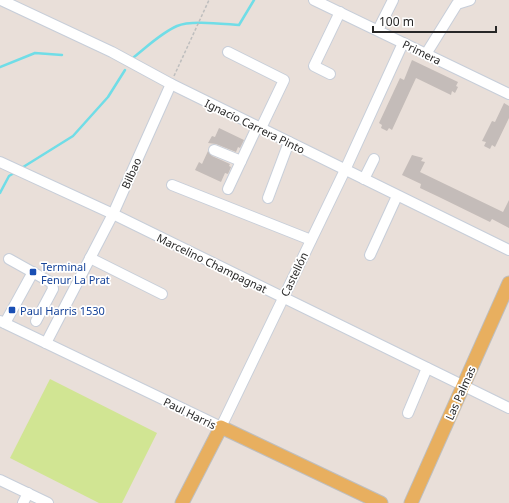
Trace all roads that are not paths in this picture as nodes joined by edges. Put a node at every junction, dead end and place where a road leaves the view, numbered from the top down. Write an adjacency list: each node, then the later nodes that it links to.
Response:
1 (1, 0): 11 (street, Ignacio Carrera Pinto)
2 (314, 0): 5 (street, Primera)
3 (393, 0): 6 (street)
4 (470, 0): 9 (street)
5 (340, 12): 6 (street, Primera); 10 (street)
6 (378, 30): 7 (street, Primera)
7 (403, 43): 9 (street, Primera); 19 (street, Castellón)
8 (228, 52): 13 (street)
9 (426, 54): 12 (street, Primera)
10 (330, 74)
11 (171, 84): 13 (street, Ignacio Carrera Pinto); 25 (street, Bilbao)
12 (509, 94)
13 (259, 128): 14 (street, Ignacio Carrera Pinto); 17 (street)
14 (289, 142): 19 (street, Ignacio Carrera Pinto); 24 (street)
15 (214, 150): 17 (street)
16 (374, 159): 20 (street)
17 (241, 161): 22 (street)
18 (0, 162): 25 (street, Marcelino Champagnat)
19 (345, 170): 20 (street, Ignacio Carrera Pinto); 26 (street, Castellón)
20 (364, 180): 23 (street, Ignacio Carrera Pinto)
21 (172, 185): 26 (street)
22 (228, 189)
23 (397, 196): 27 (street, Ignacio Carrera Pinto); 28 (street)
24 (268, 198)
25 (113, 214): 29 (street, Bilbao); 34 (street, Marcelino Champagnat)
26 (311, 240): 34 (street, Castellón)
27 (509, 250)
28 (370, 255)
29 (90, 258): 33 (street); 37 (street, Bilbao)
30 (9, 259): 31 (street)
31 (33, 272): 35 (street); 36 (street)
32 (509, 282): 39 (main road, Las Palmas)
33 (162, 294)
34 (283, 297): 38 (street, Marcelino Champagnat); 42 (street, Castellón)
35 (36, 321)
36 (2, 322): 37 (street, Paul Harris)
37 (46, 343): 42 (street, Paul Harris)
38 (427, 368): 39 (street, Marcelino Champagnat); 41 (street)
39 (463, 386): 40 (street, Marcelino Champagnat); 49 (main road, Las Palmas)
40 (509, 408)
41 (408, 413)
42 (221, 428): 47 (main road, Castellón); 48 (main road, Paul Harris)
43 (0, 480): 44 (street)
44 (28, 493): 45 (street); 46 (street)
45 (23, 503)
46 (48, 503)
47 (182, 503)
48 (381, 503)
49 (411, 503)

